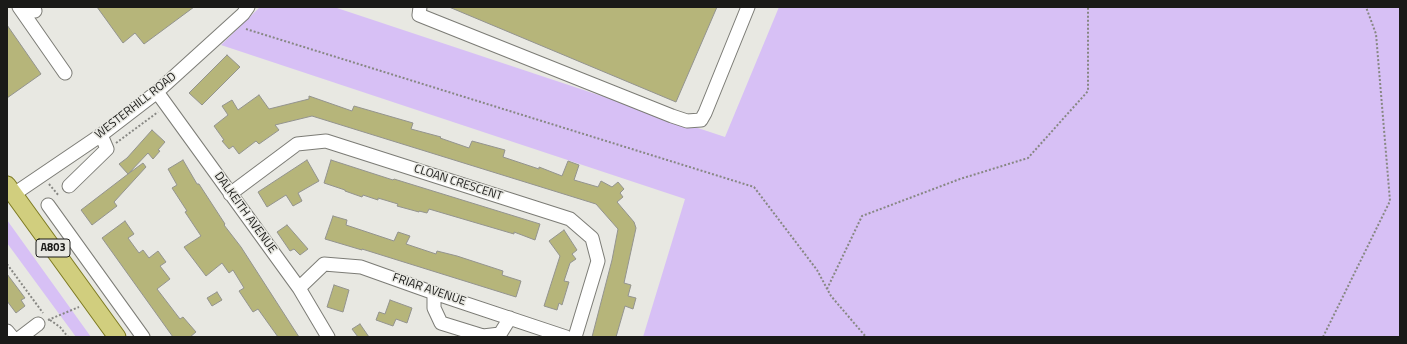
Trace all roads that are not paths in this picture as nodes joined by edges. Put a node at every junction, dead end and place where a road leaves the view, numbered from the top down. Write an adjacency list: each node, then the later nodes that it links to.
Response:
1 (19, 7): 5 (street)
2 (420, 7): 3 (street)
3 (748, 7)
4 (243, 9): 6 (street, WESTERHILL ROAD)
5 (65, 73)
6 (157, 92): 7 (street, WESTERHILL ROAD); 10 (street, DALKEITH AVENUE)
7 (101, 135): 8 (street); 9 (street, WESTERHILL ROAD)
8 (69, 186)
9 (11, 190): 19 (main road, A803)
10 (230, 194): 12 (street, DALKEITH AVENUE); 23 (street, CLOAN CRESCENT)
11 (48, 205): 20 (street)
12 (299, 288): 13 (street, FRIAR AVENUE); 21 (street, DALKEITH AVENUE)
13 (434, 293): 14 (street, FRIAR AVENUE); 14 (street)
14 (510, 318): 22 (street, FRIAR AVENUE)
15 (43, 319): 18 (street)
16 (7, 331): 17 (street)
17 (12, 337)
18 (21, 337)
19 (117, 337)
20 (143, 337)
21 (328, 337)
22 (566, 337)
23 (575, 337)

